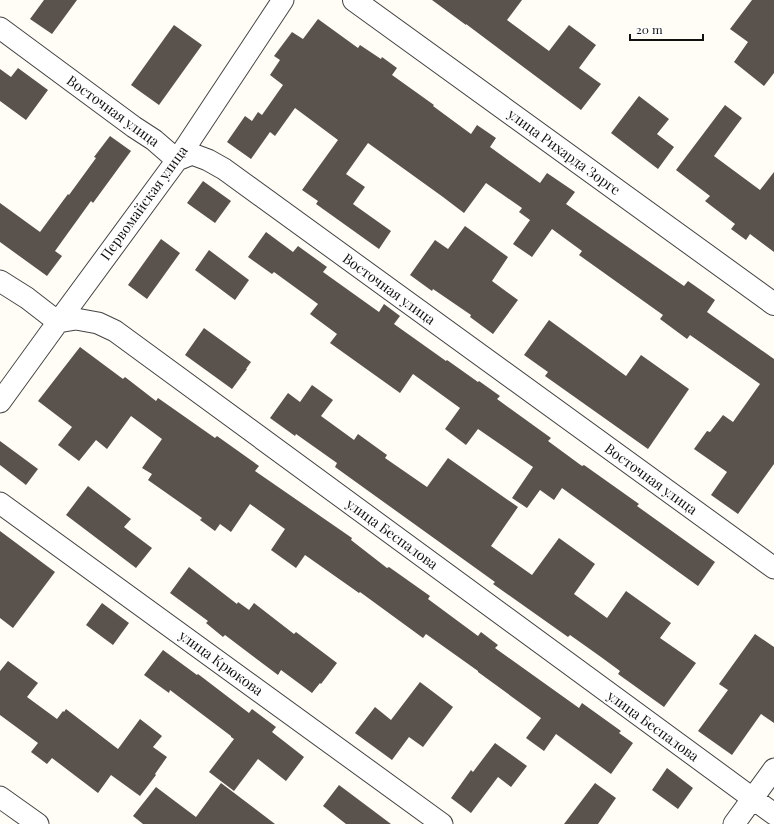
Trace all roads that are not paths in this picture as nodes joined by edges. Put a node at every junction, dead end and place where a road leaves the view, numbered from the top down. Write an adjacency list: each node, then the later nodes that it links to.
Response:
1 (283, 0): 4 (street, Первомайская улица)
2 (354, 0): 6 (street, улица Рихарда Зорге)
3 (0, 28): 4 (street, Восточная улица)
4 (177, 160): 7 (street, Первомайская улица); 10 (street, Восточная улица)
5 (0, 281): 7 (street)
6 (774, 304)
7 (58, 322): 8 (street, Первомайская улица); 13 (street, улица Беспалова)
8 (0, 402)
9 (0, 502): 16 (street, улица Крюкова)
10 (774, 568)
11 (774, 770): 13 (street)
12 (0, 797): 15 (street)
13 (753, 798): 14 (street, улица Беспалова); 17 (street)
14 (774, 814)
15 (38, 824)
16 (442, 824)
17 (734, 824)

